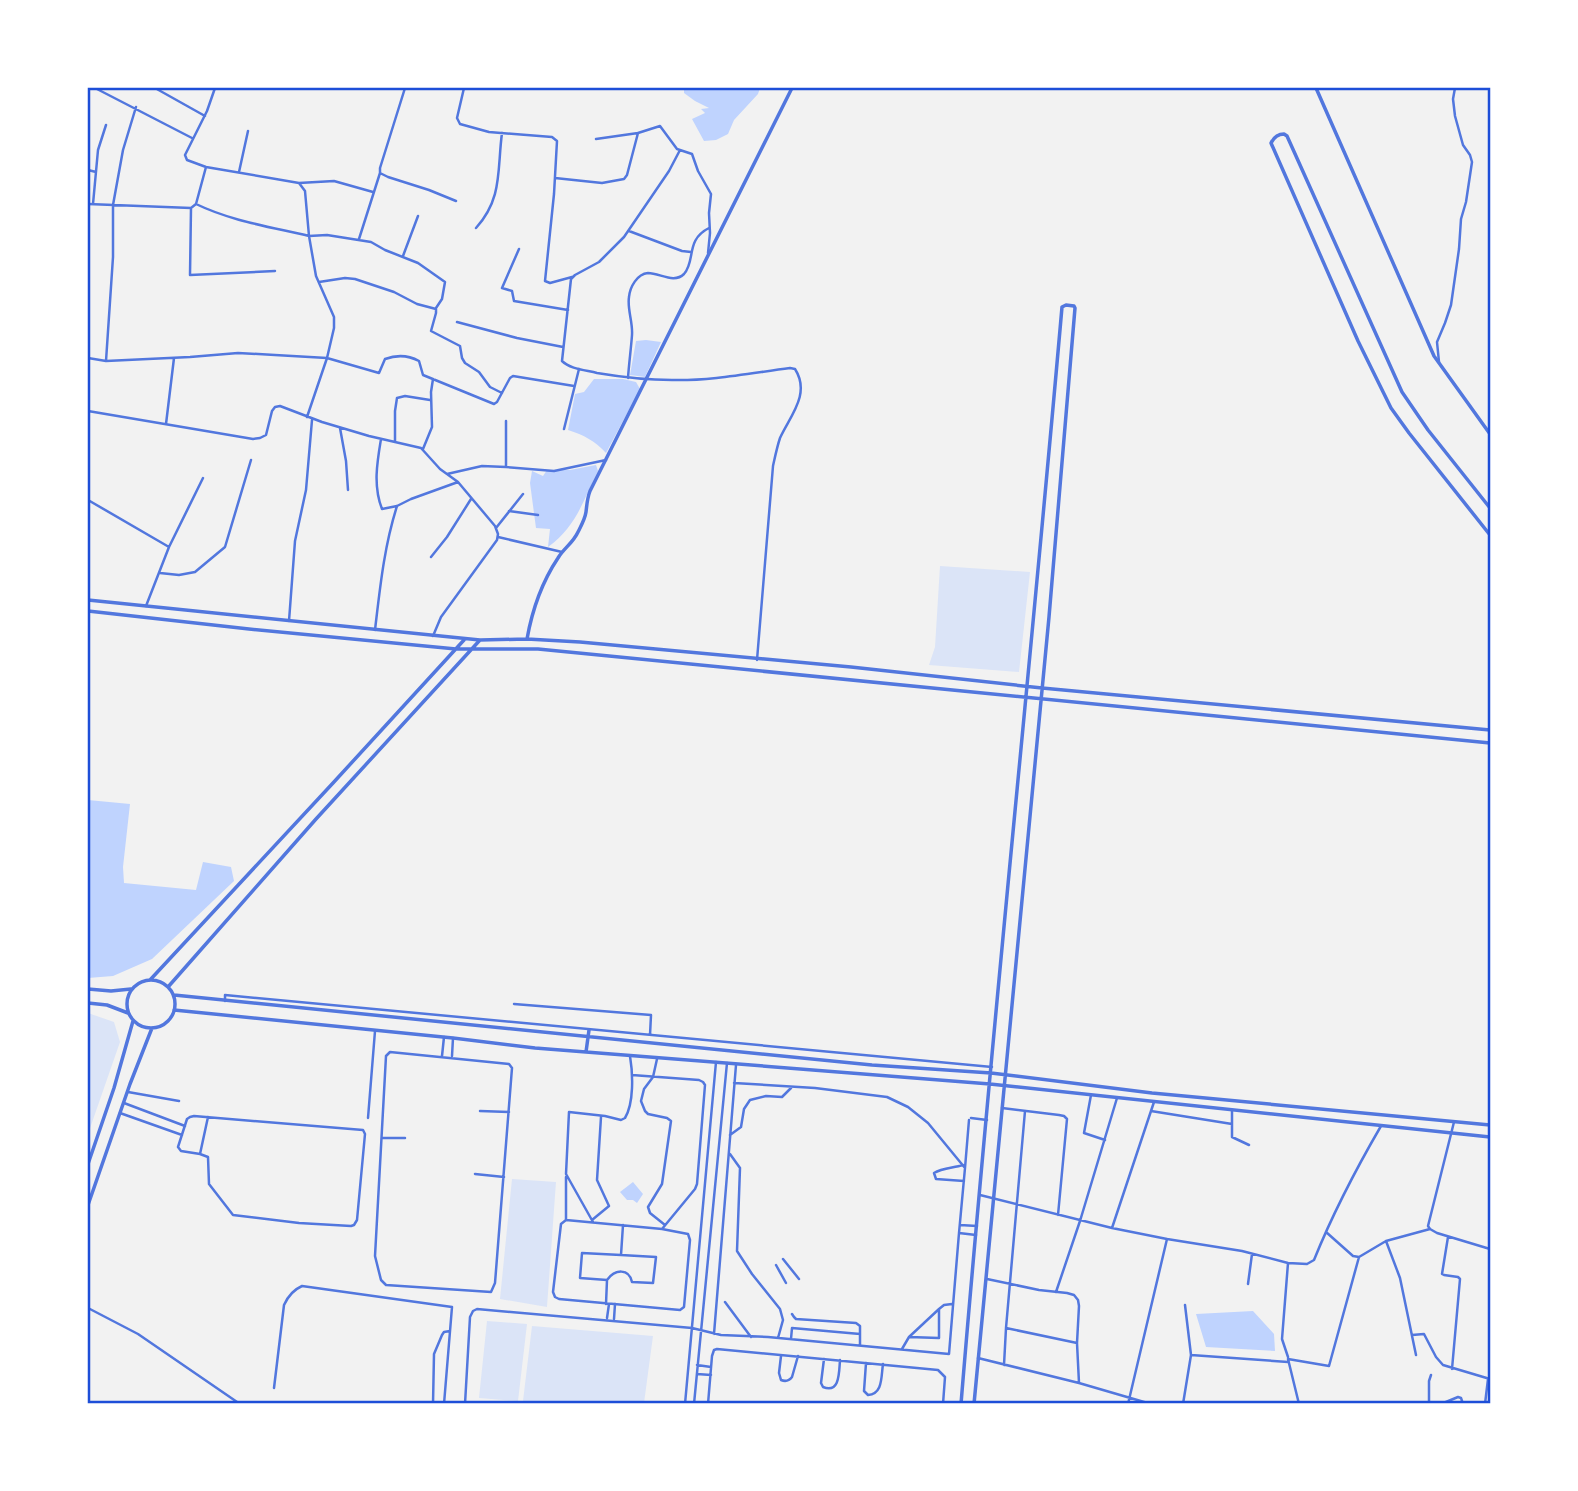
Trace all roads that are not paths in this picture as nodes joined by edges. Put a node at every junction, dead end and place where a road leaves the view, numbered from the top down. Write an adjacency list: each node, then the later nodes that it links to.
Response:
1 (95, 88): 9 (street)
2 (155, 88): 10 (street)
3 (215, 88): 10 (street)
4 (405, 88): 22 (street)
5 (464, 88): 13 (street)
6 (792, 88): 41 (street)
7 (1316, 88): 53 (street)
8 (1455, 88): 53 (street)
9 (136, 107): 15 (street); 30 (street)
10 (205, 116): 15 (street)
11 (106, 125): 20 (street)
12 (248, 131): 21 (street)
13 (502, 133): 23 (street); 33 (street)
14 (638, 133): 16 (street); 17 (street); 23 (street)
15 (192, 138): 18 (street)
16 (596, 139)
17 (680, 150): 34 (street); 35 (street)
18 (206, 167): 21 (street); 29 (street)
19 (88, 170): 20 (street)
20 (96, 172): 28 (street)
21 (239, 172): 24 (street)
22 (380, 173): 25 (street); 26 (street)
23 (555, 177): 43 (street)
24 (299, 183): 25 (street); 36 (street)
25 (373, 191): 37 (street)
26 (456, 201)
27 (88, 204): 28 (street)
28 (93, 204): 30 (street)
29 (196, 204): 31 (street); 36 (street)
30 (113, 205): 31 (street); 52 (street)
31 (191, 208): 42 (street)
32 (418, 216): 40 (street)
33 (476, 228)
34 (710, 228): 39 (street); 41 (street)
35 (629, 231): 39 (street); 43 (street)
36 (309, 236): 37 (street); 44 (street)
37 (359, 239): 40 (street)
38 (519, 249): 46 (street)
39 (691, 252): 55 (street)
40 (403, 257): 45 (street)
41 (707, 259): 57 (street)
42 (275, 271)
43 (572, 277): 46 (street)
44 (318, 282): 45 (street); 50 (street)
45 (436, 309): 59 (street)
46 (568, 310): 48 (street)
47 (457, 322): 48 (street)
48 (563, 347): 54 (street)
49 (174, 358): 50 (street); 52 (street); 64 (street)
50 (327, 358): 56 (street); 62 (street)
51 (88, 360): 52 (street)
52 (106, 361)
53 (1440, 366): 67 (street)
54 (579, 369): 55 (street); 58 (street)
55 (628, 378): 57 (street)
56 (433, 379): 59 (street); 60 (street)
57 (648, 379): 72 (street); 103 (street)
58 (574, 386): 59 (street); 66 (street)
59 (502, 393)
60 (430, 400): 69 (street); 70 (street)
61 (88, 411): 64 (street)
62 (310, 417): 64 (street); 65 (street); 95 (street)
63 (506, 421): 73 (street)
64 (166, 424)
65 (340, 428): 68 (street); 77 (street)
66 (564, 429)
67 (1490, 434)
68 (380, 439): 69 (street); 81 (street)
69 (395, 442): 70 (street)
70 (423, 449): 74 (street)
71 (251, 460): 91 (street)
72 (606, 460): 73 (street); 89 (street)
73 (506, 467): 74 (street)
74 (447, 474): 76 (street)
75 (204, 478): 88 (street)
76 (458, 482): 79 (street); 81 (street)
77 (348, 490)
78 (523, 494): 83 (street)
79 (471, 499): 85 (street); 90 (street)
80 (88, 500): 88 (street)
81 (397, 506): 96 (street)
82 (1490, 508): 86 (street)
83 (509, 511): 84 (street); 85 (street)
84 (538, 515)
85 (496, 528): 87 (street)
86 (1490, 535)
87 (498, 537): 89 (street); 97 (street)
88 (169, 547): 91 (street)
89 (562, 552): 99 (street)
90 (431, 557)
91 (160, 573): 93 (street)
92 (88, 600): 93 (street)
93 (146, 606): 95 (street)
94 (88, 611): 101 (street)
95 (289, 621): 96 (street)
96 (375, 630): 97 (street)
97 (433, 636): 98 (street)
98 (465, 639): 100 (street); 101 (street)
99 (527, 639): 100 (street); 103 (street)
100 (480, 640): 102 (street)
101 (456, 649): 102 (street); 110 (street)
102 (471, 650): 106 (street); 111 (street)
103 (757, 660): 104 (street)
104 (1028, 686): 105 (street); 105 (street); 106 (street)
105 (1042, 688): 107 (street); 108 (street)
106 (1026, 697): 107 (street); 136 (street)
107 (1041, 698): 109 (street); 139 (street)
108 (1490, 730)
109 (1490, 743)
110 (150, 980): 111 (street); 113 (street)
111 (168, 987): 114 (street)
112 (88, 989): 113 (street)
113 (132, 989): 119 (street)
114 (174, 995): 115 (street); 118 (street)
115 (225, 1001): 123 (street); 126 (street)
116 (88, 1003): 119 (street)
117 (514, 1004): 124 (street)
118 (174, 1010): 121 (street); 122 (street)
119 (128, 1013): 120 (street)
120 (133, 1021): 121 (street); 177 (street)
121 (152, 1028): 145 (street)
122 (375, 1030): 125 (street); 160 (street)
123 (589, 1030): 124 (street); 126 (street)
124 (650, 1035): 136 (street)
125 (444, 1037): 127 (street); 130 (street)
126 (588, 1037): 128 (street); 137 (street)
127 (453, 1038): 128 (street); 131 (street)
128 (586, 1052): 129 (street)
129 (630, 1055): 132 (street); 138 (street)
130 (442, 1056): 131 (street); 171 (street)
131 (452, 1057): 157 (street)
132 (657, 1057): 133 (street); 140 (street)
133 (716, 1062): 134 (street); 201 (street)
134 (727, 1063): 135 (street); 231 (street)
135 (736, 1063): 141 (street); 142 (street)
136 (992, 1067): 137 (street)
137 (991, 1073): 139 (street); 142 (street)
138 (632, 1075): 140 (street); 158 (street)
139 (1006, 1075): 144 (street); 162 (street)
140 (653, 1077): 194 (street); 194 (street)
141 (734, 1083): 143 (street); 169 (street)
142 (990, 1084): 144 (street); 161 (street)
143 (792, 1086): 169 (street); 178 (street)
144 (1004, 1086): 146 (street); 151 (street)
145 (128, 1092): 148 (street); 150 (street)
146 (1091, 1095): 147 (street); 173 (street)
147 (1117, 1098): 149 (street); 173 (street)
148 (178, 1101)
149 (1154, 1102): 152 (street); 155 (street)
150 (124, 1103): 156 (street); 165 (street)
151 (1002, 1108): 154 (street); 184 (street)
152 (1232, 1110): 163 (street); 166 (street)
153 (480, 1111): 157 (street)
154 (1025, 1111): 186 (street); 187 (street)
155 (1151, 1111): 163 (street); 195 (street)
156 (120, 1112): 168 (street); 185 (street)
157 (509, 1112): 181 (street)
158 (601, 1116): 180 (street); 189 (street)
159 (208, 1117): 165 (street); 176 (street); 176 (street)
160 (368, 1118)
161 (987, 1120): 178 (street); 183 (street)
162 (1454, 1122): 164 (street); 167 (street)
163 (1231, 1124): 174 (street)
164 (1490, 1125)
165 (185, 1126): 168 (street)
166 (1381, 1126): 167 (street); 197 (street)
167 (1451, 1133): 170 (street); 196 (street)
168 (182, 1135): 176 (street)
169 (730, 1135): 175 (street)
170 (1490, 1137)
171 (382, 1138): 172 (street); 181 (street)
172 (405, 1138)
173 (1105, 1140): 190 (street)
174 (1249, 1145)
175 (728, 1153): 233 (street); 238 (street)
176 (200, 1154)
177 (88, 1164)
178 (964, 1167): 182 (street); 182 (street)
179 (475, 1174): 181 (street)
180 (566, 1174): 188 (street); 189 (street)
181 (503, 1177)
182 (964, 1181): 192 (street)
183 (980, 1195): 184 (street); 193 (street)
184 (994, 1199): 186 (street); 213 (street)
185 (88, 1205)
186 (1018, 1206): 187 (street); 216 (street)
187 (1058, 1215): 190 (street)
188 (566, 1220): 189 (street); 220 (street)
189 (593, 1221): 191 (street)
190 (1080, 1221): 195 (street); 218 (street)
191 (623, 1225): 194 (street); 207 (street)
192 (960, 1225): 193 (street); 198 (street)
193 (977, 1226): 200 (street)
194 (664, 1227): 199 (street)
195 (1112, 1228): 203 (street)
196 (1430, 1229): 202 (street); 204 (street)
197 (1326, 1232): 208 (street); 210 (street)
198 (959, 1233): 200 (street); 222 (street)
199 (688, 1234): 201 (street); 221 (street)
200 (976, 1235): 272 (street)
201 (701, 1237): 229 (street)
202 (1448, 1237): 205 (street); 256 (street)
203 (1167, 1239): 206 (street); 263 (street)
204 (1386, 1241): 208 (street); 235 (street)
205 (1490, 1249)
206 (1252, 1254): 210 (street); 217 (street)
207 (621, 1255): 214 (street); 214 (street)
208 (1359, 1257): 250 (street)
209 (783, 1259): 212 (street)
210 (1288, 1264): 250 (street)
211 (776, 1265): 215 (street)
212 (799, 1279)
213 (986, 1279): 216 (street); 248 (street)
214 (607, 1280): 220 (street)
215 (786, 1283)
216 (1010, 1284): 218 (street); 230 (street)
217 (1248, 1284)
218 (1056, 1292): 240 (street)
219 (725, 1302): 236 (street)
220 (608, 1304): 221 (street); 227 (street)
221 (615, 1304): 228 (street)
222 (953, 1304): 225 (street); 242 (street)
223 (1185, 1305): 245 (street)
224 (88, 1308): 264 (street)
225 (939, 1309): 237 (street); 237 (street)
226 (792, 1314): 234 (street)
227 (607, 1319): 228 (street); 267 (street)
228 (614, 1320): 229 (street)
229 (692, 1328): 231 (street); 268 (street)
230 (1006, 1328): 240 (street); 253 (street)
231 (702, 1329): 233 (street); 254 (street)
232 (450, 1331): 262 (street); 265 (street); 266 (street)
233 (714, 1334): 236 (street)
234 (860, 1334): 239 (street); 241 (street)
235 (1412, 1335): 243 (street); 256 (street)
236 (751, 1337): 238 (street)
237 (909, 1337): 242 (street)
238 (778, 1338): 239 (street)
239 (791, 1339): 241 (street)
240 (1077, 1343): 261 (street)
241 (860, 1345): 242 (street)
242 (902, 1349)
243 (1416, 1354)
244 (782, 1355): 246 (street); 246 (street); 255 (street)
245 (1191, 1355): 250 (street); 276 (street)
246 (798, 1356): 247 (street)
247 (824, 1359): 249 (street); 249 (street)
248 (978, 1359): 253 (street); 273 (street)
249 (840, 1360): 251 (street)
250 (1288, 1360): 277 (street)
251 (866, 1363): 252 (street); 252 (street)
252 (883, 1364): 271 (street)
253 (1004, 1365): 261 (street)
254 (697, 1366): 255 (street); 257 (street)
255 (712, 1367): 258 (street)
256 (1452, 1369): 260 (street)
257 (696, 1374): 258 (street); 269 (street)
258 (711, 1375): 270 (street)
259 (1431, 1375): 278 (street)
260 (1490, 1379): 281 (street)
261 (1079, 1383): 263 (street)
262 (274, 1388)
263 (1130, 1398): 274 (street); 275 (street)
264 (240, 1404)
265 (432, 1404)
266 (444, 1404)
267 (464, 1404)
268 (685, 1404)
269 (694, 1404)
270 (708, 1404)
271 (943, 1404)
272 (961, 1404)
273 (974, 1404)
274 (1128, 1404)
275 (1151, 1404)
276 (1182, 1404)
277 (1299, 1404)
278 (1429, 1404)
279 (1441, 1404): 280 (street)
280 (1463, 1404)
281 (1485, 1404)

